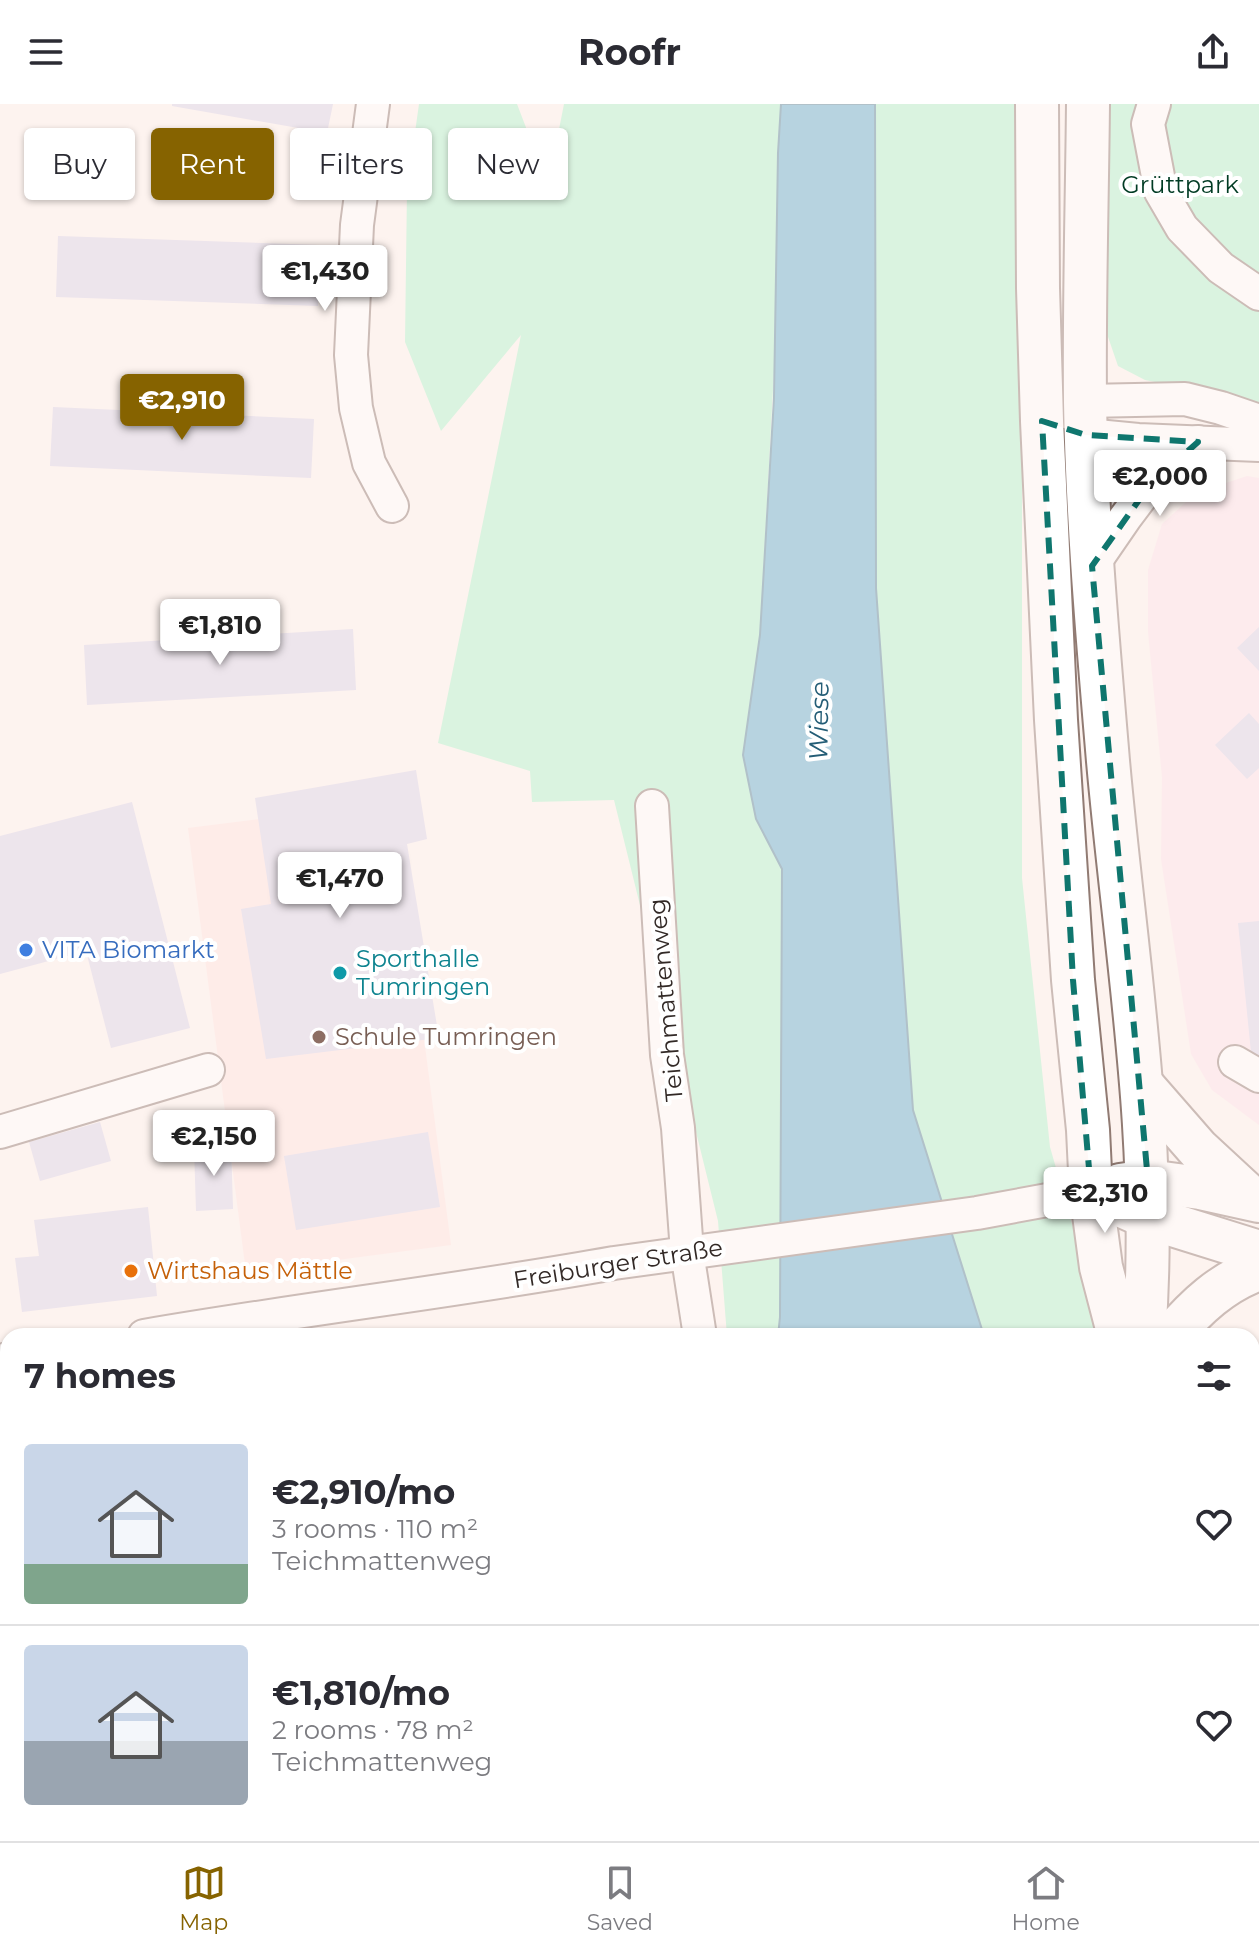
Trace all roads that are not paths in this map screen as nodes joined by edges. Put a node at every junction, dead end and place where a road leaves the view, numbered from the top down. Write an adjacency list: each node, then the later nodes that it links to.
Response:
1 (373, 104): 11 (street)
2 (1037, 104): 7 (main road)
3 (1088, 104): 6 (main road)
4 (1154, 104): 5 (street)
5 (1259, 294)
6 (1086, 418): 7 (main road); 8 (street); 9 (street); 12 (main road)
7 (1042, 421): 17 (main road)
8 (1259, 421)
9 (1198, 442): 10 (street); 12 (street)
10 (1259, 445)
11 (392, 506)
12 (1092, 566): 15 (main road)
13 (652, 806): 20 (street, Teichmattenweg)
14 (208, 1070): 16 (street)
15 (1143, 1086): 18 (main road); 19 (main road)
16 (0, 1132)
17 (1091, 1192): 18 (main road); 20 (street, Freiburger Straße); 25 (main road)
18 (1147, 1199): 19 (main road); 21 (main road); 26 (main road)
19 (1255, 1200)
20 (698, 1251): 23 (street, Freiburger Straße); 24 (street, Teichmattenweg)
21 (1259, 1252)
22 (1259, 1269): 27 (main road)
23 (239, 1328)
24 (700, 1328)
25 (1117, 1328)
26 (1144, 1328)
27 (1178, 1328)

